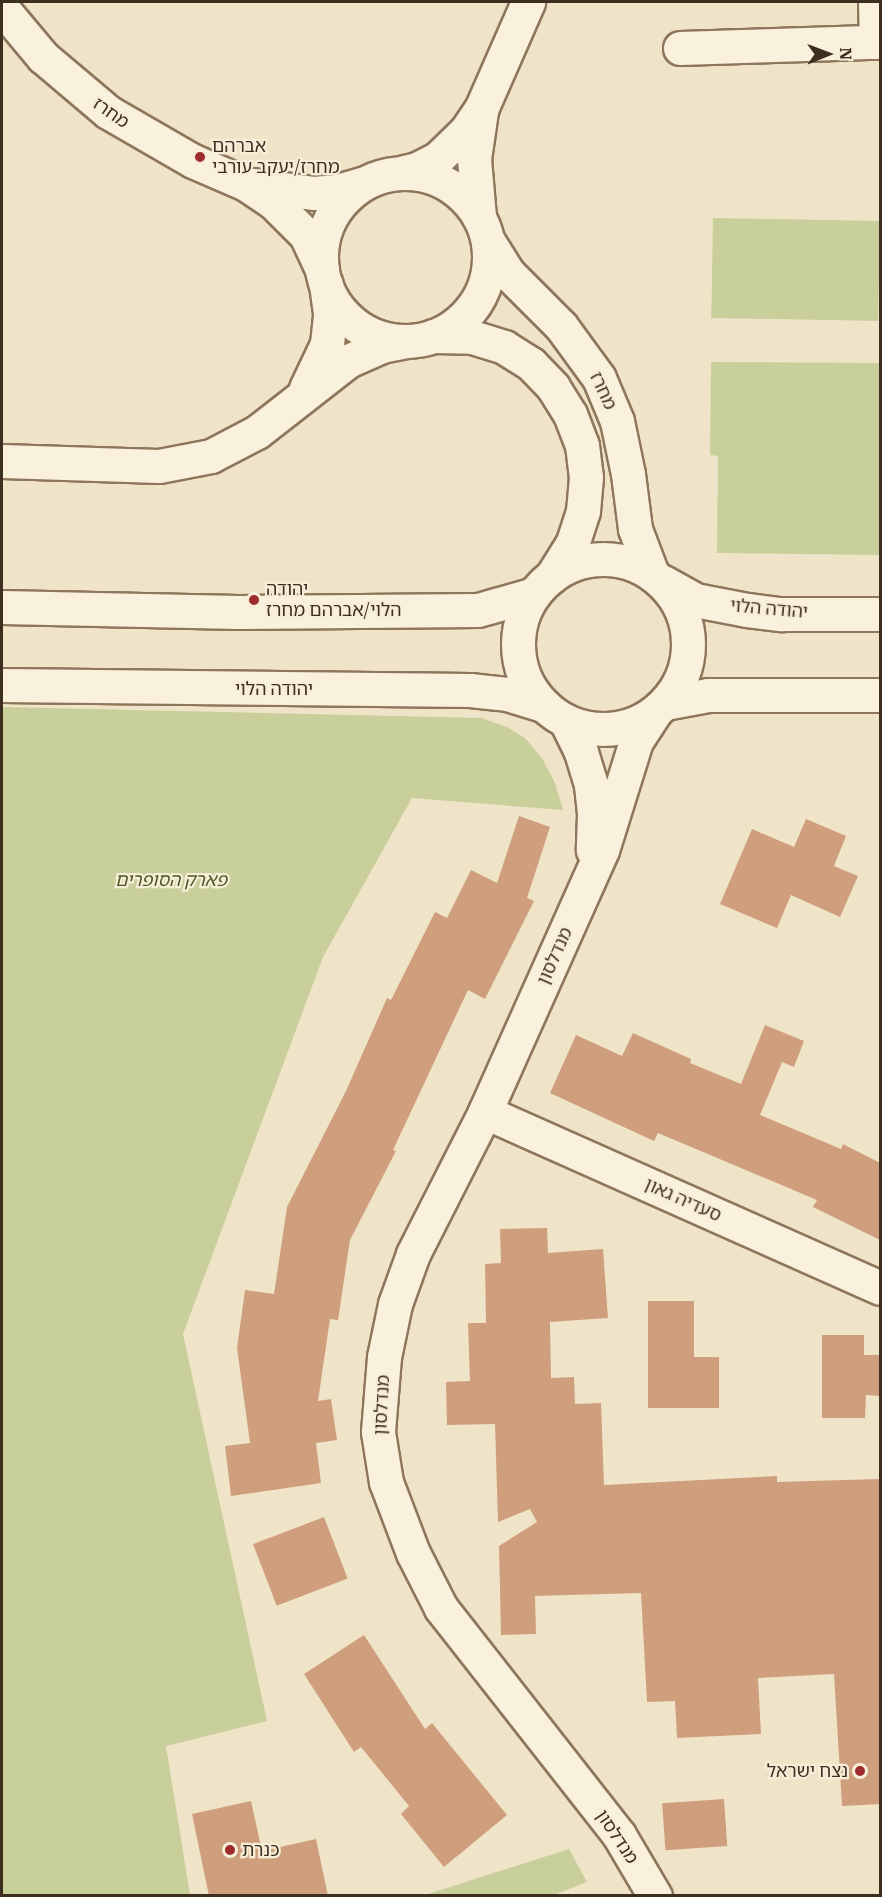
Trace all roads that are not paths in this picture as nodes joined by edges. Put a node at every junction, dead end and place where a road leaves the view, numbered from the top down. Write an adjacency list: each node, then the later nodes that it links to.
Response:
1 (528, 2): 5 (street)
2 (875, 2): 4 (street)
3 (2, 8): 8 (street, מחרז)
4 (680, 48)
5 (482, 107): 6 (street); 9 (street)
6 (404, 172): 7 (street); 9 (street)
7 (365, 183): 8 (street, מחרז); 10 (street)
8 (246, 184): 10 (street, מחרז)
9 (483, 229): 11 (street); 14 (street, מחרז)
10 (324, 278): 11 (street); 12 (street)
11 (420, 338): 12 (street); 15 (street)
12 (301, 396): 13 (street)
13 (2, 461)
14 (658, 578): 15 (street); 17 (street, יהודה הלוי); 20 (street)
15 (543, 585): 16 (street); 21 (street)
16 (2, 607)
17 (880, 614)
18 (2, 685): 21 (street, יהודה הלוי)
19 (880, 695): 20 (street)
20 (660, 707): 21 (street); 22 (street, מנדלסון)
21 (555, 713): 22 (street, מנדלסון)
22 (590, 876): 23 (street, מנדלסון)
23 (485, 1112): 24 (street, סעדיה גאון); 25 (street, מנדלסון)
24 (880, 1288)
25 (655, 1896)

